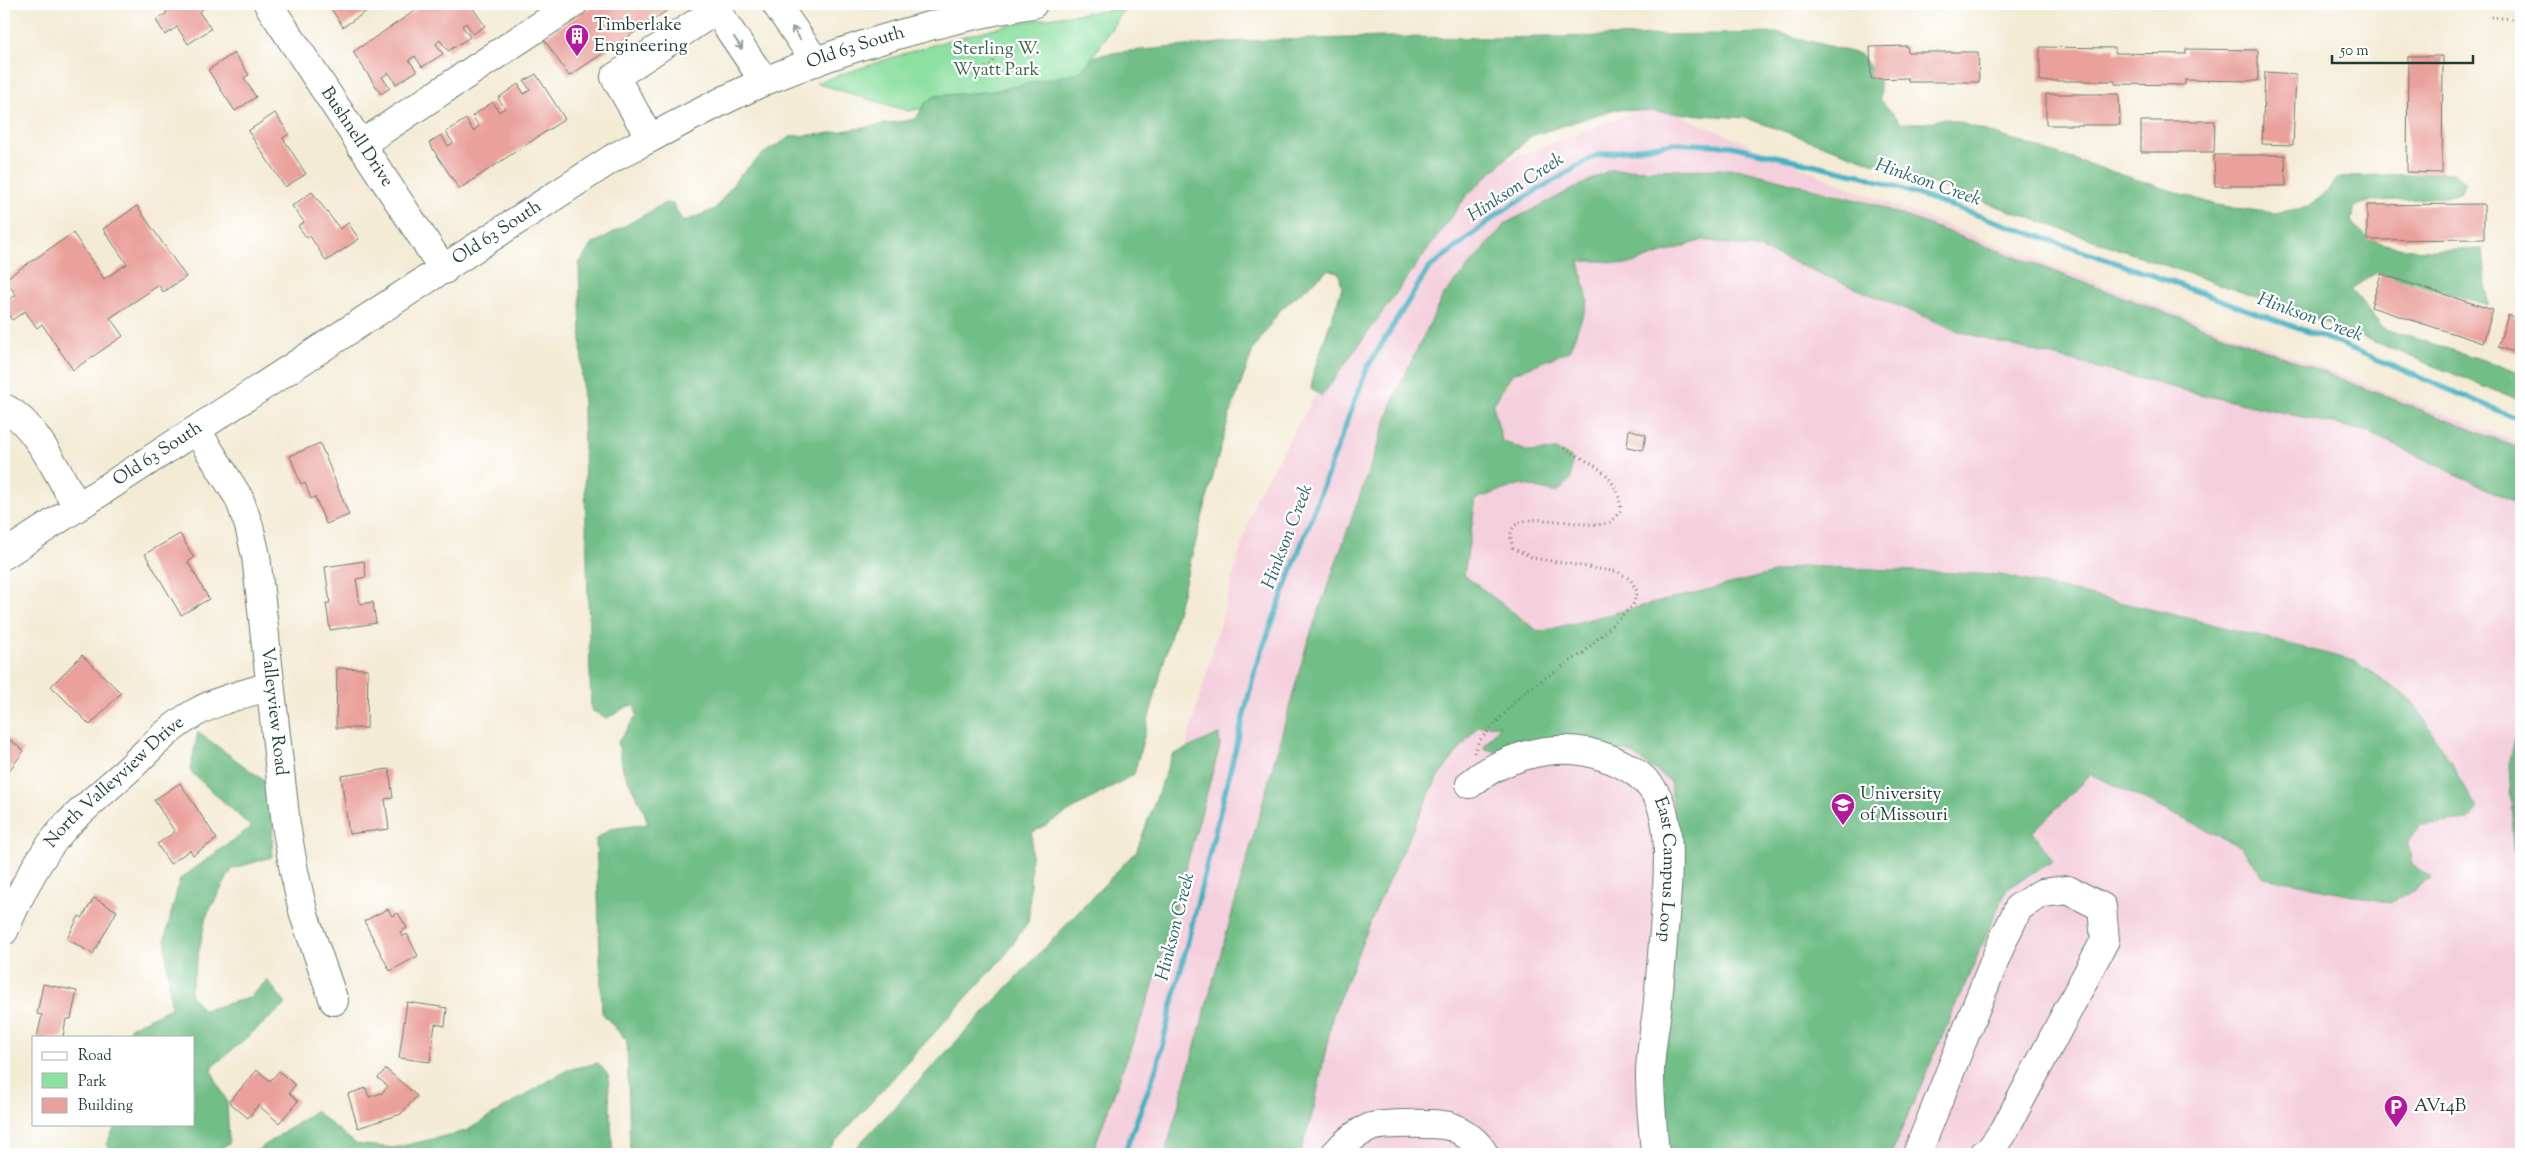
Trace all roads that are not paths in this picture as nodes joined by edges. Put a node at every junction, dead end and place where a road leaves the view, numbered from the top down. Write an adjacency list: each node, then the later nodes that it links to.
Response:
1 (268, 4): 9 (street, Bushnell Drive)
2 (573, 4): 9 (street)
3 (776, 4): 6 (street, one-way to 3)
4 (1033, 4): 6 (street, Old 63 South)
5 (714, 7): 7 (street, one-way to 7); 8 (street)
6 (816, 62): 7 (street, Old 63 South)
7 (764, 81): 8 (street, Old 63 South)
8 (650, 138): 10 (street, Old 63 South)
9 (360, 145): 10 (street, Bushnell Drive)
10 (444, 270): 12 (street, Old 63 South)
11 (4, 408): 13 (street)
12 (197, 431): 13 (street, Old 63 South); 15 (street, Valleyview Road)
13 (78, 506): 14 (street, Old 63 South)
14 (4, 555)
15 (270, 686): 17 (street, North Valleyview Drive); 18 (street, Valleyview Road)
16 (1474, 781): 21 (street, East Campus Loop)
17 (4, 931)
18 (334, 1001)
19 (1335, 1154): 20 (street)
20 (1484, 1154)
21 (1655, 1154)
22 (1917, 1154): 23 (street)
23 (1984, 1154)

